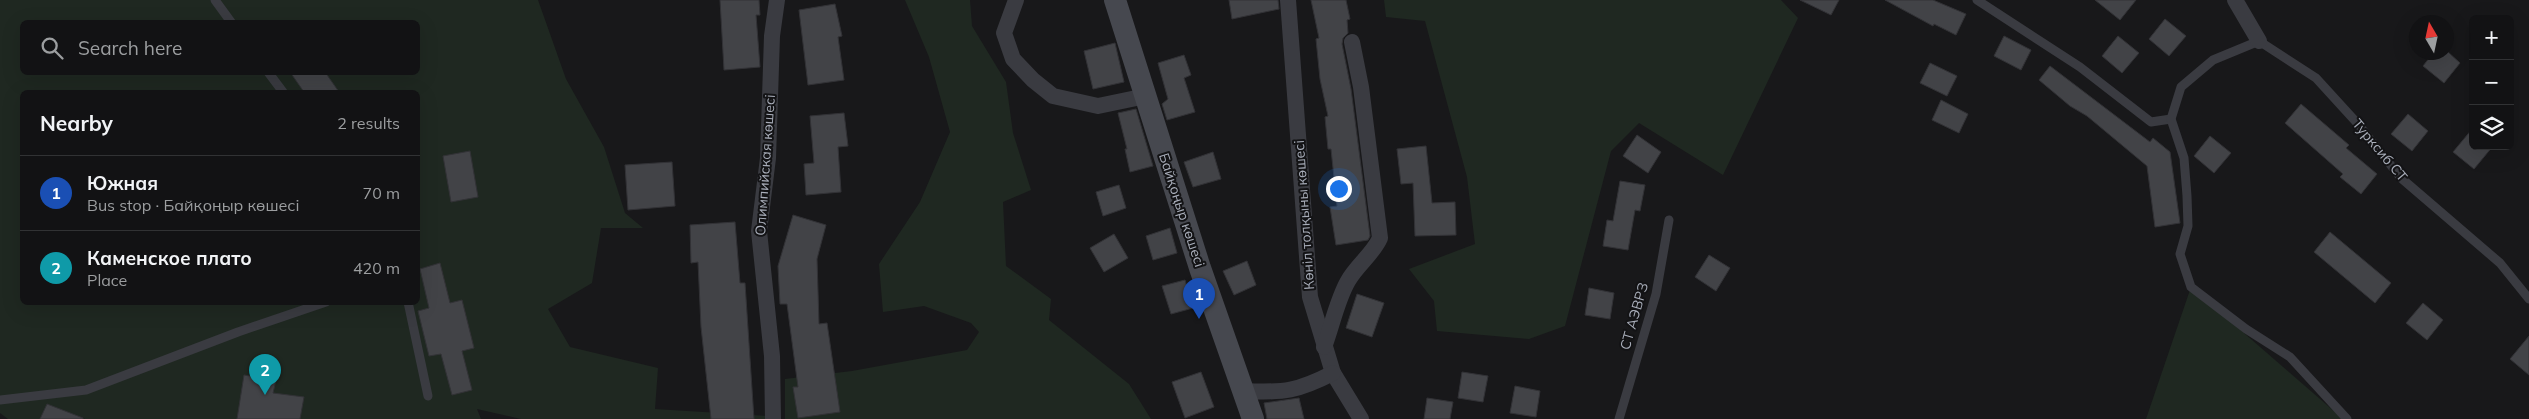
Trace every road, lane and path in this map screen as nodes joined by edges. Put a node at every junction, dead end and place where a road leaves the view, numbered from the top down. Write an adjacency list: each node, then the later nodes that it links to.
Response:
1 (215, 0): 8 (lane)
2 (777, 0): 24 (street, Олимпийская көшесі)
3 (1016, 0): 13 (street)
4 (1115, 0): 13 (street, Байқоңыр көшесі)
5 (1288, 0): 19 (street, Көніл толқыны көшесі)
6 (1977, 0): 14 (lane)
7 (2236, 0): 9 (street, Турксиб СТ)
8 (230, 20)
9 (2259, 41): 14 (lane); 16 (lane, Турксиб СТ)
10 (1352, 42): 19 (street)
11 (270, 75): 12 (lane)
12 (282, 90)
13 (1146, 96): 21 (street, Байқоңыр көшесі)
14 (2171, 119): 28 (lane)
15 (1669, 220): 27 (lane, СТ АЭВРЗ)
16 (2529, 299)
17 (317, 305): 23 (lane)
18 (409, 305): 22 (lane)
19 (1324, 347): 20 (street, Көніл толқыны көшесі)
20 (1333, 373): 21 (street); 26 (street, Көніл толқыны көшесі)
21 (1245, 391): 25 (street, Байқоңыр көшесі)
22 (428, 396)
23 (0, 400)
24 (773, 419)
25 (1253, 419)
26 (1361, 419)
27 (1619, 419)
28 (2347, 419)

